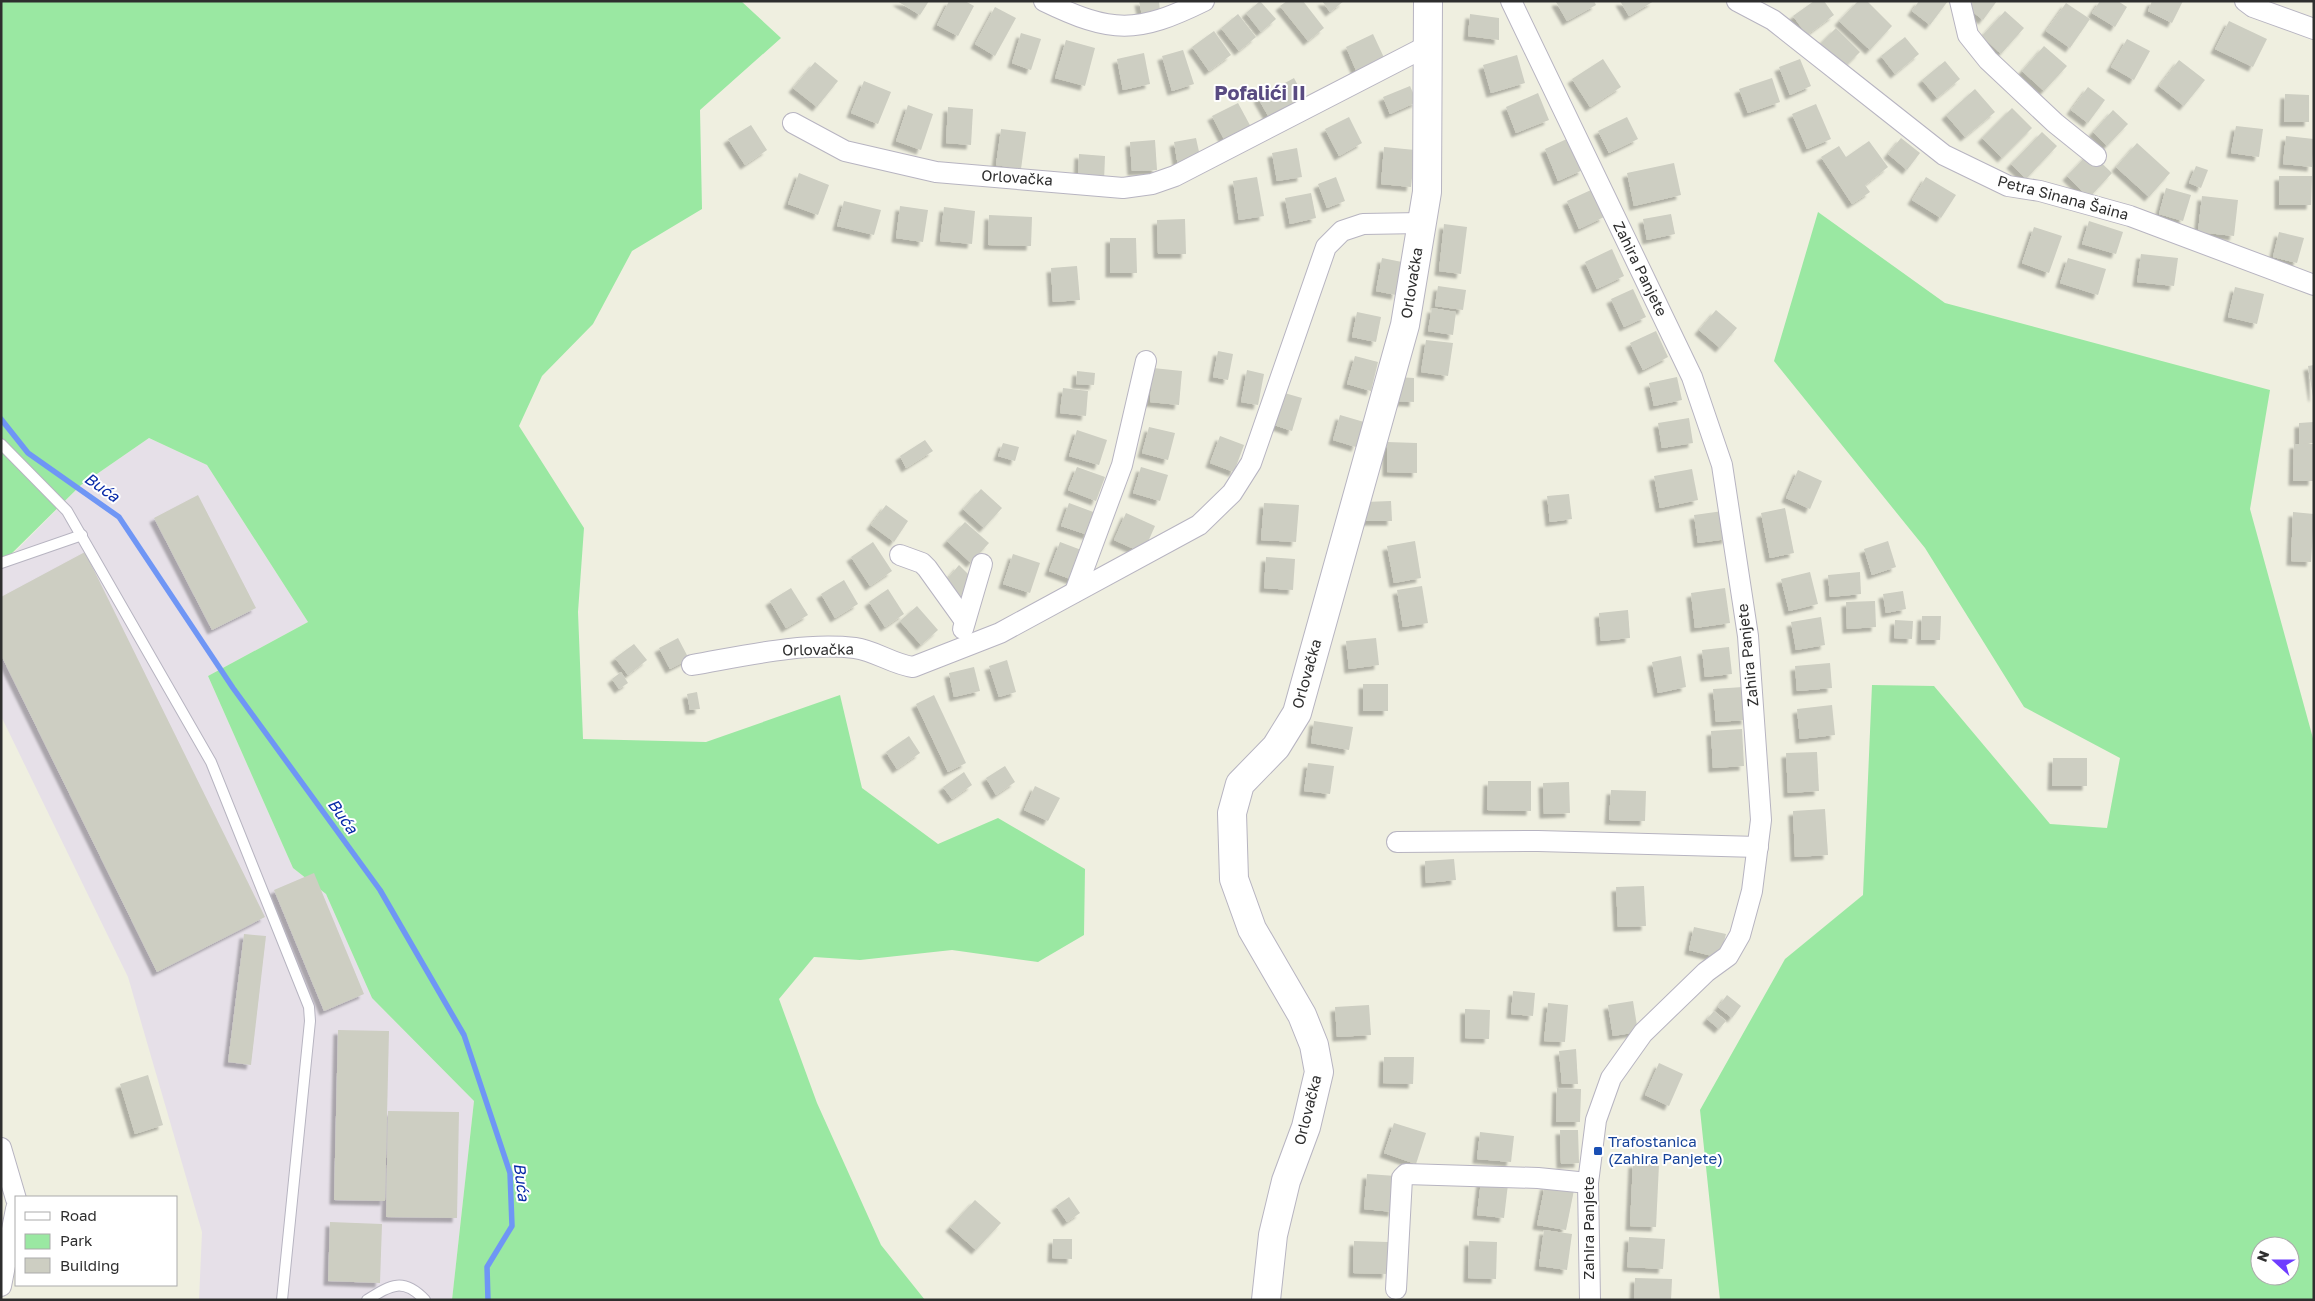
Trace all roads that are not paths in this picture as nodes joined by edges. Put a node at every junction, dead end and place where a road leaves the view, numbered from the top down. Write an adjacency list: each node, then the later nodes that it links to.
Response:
1 (1044, 1): 2 (street)
2 (1204, 1)
3 (1428, 1): 9 (street, Orlovačka)
4 (1511, 1): 25 (street, Zahira Panjete)
5 (1737, 1): 13 (street, Petra Sinana Šaina)
6 (1960, 1): 11 (street)
7 (2245, 1): 8 (street)
8 (2314, 29)
9 (1427, 46): 10 (street, Orlovačka); 12 (street, Orlovačka)
10 (793, 123)
11 (2096, 156)
12 (1421, 223): 20 (street, Orlovačka); 32 (street, Orlovačka)
13 (2314, 286)
14 (1146, 361): 20 (street)
15 (1, 444): 16 (lane)
16 (82, 535): 18 (lane); 33 (lane)
17 (900, 555): 21 (street)
18 (1, 563)
19 (982, 564): 21 (street)
20 (1075, 592): 22 (street, Orlovačka)
21 (965, 621): 22 (street)
22 (958, 648): 23 (street, Orlovačka)
23 (692, 665)
24 (1397, 842): 25 (street)
25 (1758, 847): 27 (street, Zahira Panjete)
26 (1, 1148): 28 (street)
27 (1588, 1183): 31 (street); 36 (street, Zahira Panjete)
28 (15, 1196)
29 (15, 1214): 30 (street)
30 (1, 1286)
31 (1396, 1289)
32 (1268, 1299)
33 (282, 1300)
34 (367, 1300): 35 (lane)
35 (425, 1300)
36 (1590, 1300)

